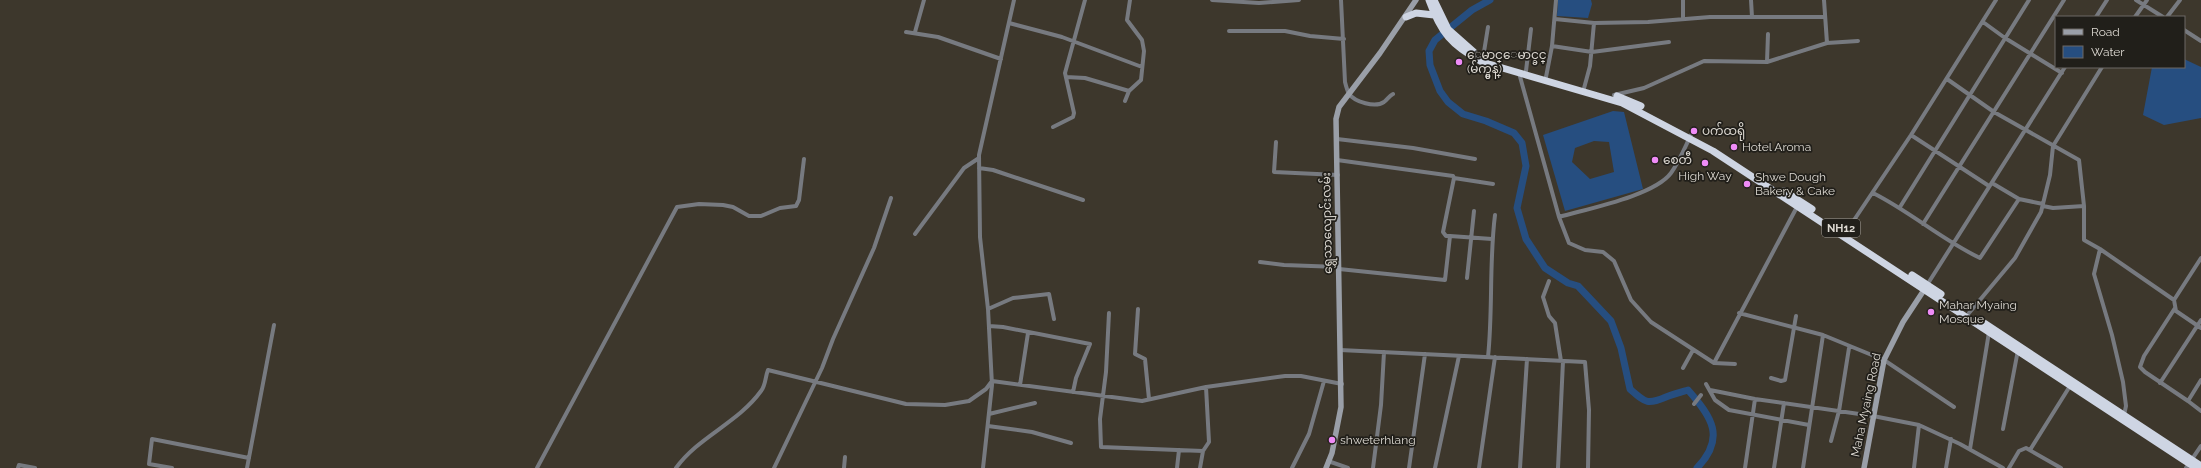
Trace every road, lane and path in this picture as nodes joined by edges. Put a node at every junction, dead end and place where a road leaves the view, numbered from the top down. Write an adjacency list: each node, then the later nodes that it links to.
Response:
1 (924, 0): 41 (street)
2 (1014, 0): 34 (street)
3 (1085, 0): 46 (street)
4 (1130, 0): 58 (street)
5 (1212, 0): 6 (street)
6 (1299, 0)
7 (1341, 0): 45 (street)
8 (1416, 0): 28 (street, ရွှေသာလျောင်းလမ်း)
9 (1429, 0): 23 (highway, NH12)
10 (1434, 0): 38 (highway, NH12)
11 (1556, 0): 31 (street)
12 (1683, 0): 32 (street)
13 (1752, 0): 29 (street)
14 (1824, 0): 30 (street)
15 (1996, 0): 33 (street)
16 (2029, 0): 44 (street)
17 (2064, 0): 54 (street)
18 (2106, 0): 24 (street)
19 (2136, 0): 22 (street)
20 (2146, 0): 22 (street)
21 (2180, 0): 27 (street)
22 (2143, 4): 25 (street); 26 (street)
23 (1434, 15): 28 (highway); 38 (highway, NH12)
24 (2097, 16)
25 (2136, 16)
26 (2161, 16)
27 (2168, 16)
28 (1406, 17): 68 (street, ရွှေသာလျောင်းလမ်း)
29 (1752, 17): 30 (street); 32 (street)
30 (1825, 17): 51 (street)
31 (1555, 19): 35 (street); 52 (street)
32 (1683, 19): 35 (street)
33 (1983, 22): 44 (street); 65 (street)
34 (1009, 23): 46 (street); 56 (street)
35 (1594, 23): 53 (street)
36 (1488, 27): 55 (street)
37 (1531, 29): 61 (street)
38 (1446, 31): 47 (highway, NH12)
39 (2185, 31): 49 (street)
40 (906, 32): 41 (street)
41 (915, 32): 56 (street)
42 (1229, 32): 45 (street)
43 (1768, 34): 57 (street)
44 (2005, 38): 54 (street); 71 (street)
45 (1344, 39): 68 (street)
46 (1074, 41): 58 (street); 63 (street)
47 (1455, 41): 55 (highway, NH12); 61 (highway, NH12)
48 (1858, 41): 51 (street)
49 (2201, 41)
50 (1669, 42): 53 (street)
51 (1827, 43): 57 (street)
52 (1552, 46): 53 (street); 64 (street)
53 (1592, 52): 66 (street)
54 (2029, 53): 62 (street); 73 (street)
55 (1483, 58): 61 (highway, NH12)
56 (1001, 59): 82 (street)
57 (1767, 62): 70 (street)
58 (1142, 67): 67 (street)
59 (2064, 68): 62 (street)
60 (2101, 68): 80 (street)
61 (1523, 72): 64 (highway, NH12); 66 (highway, NH12); 102 (street)
62 (2062, 73): 75 (street)
63 (1066, 77): 67 (street); 74 (street)
64 (1546, 77): 66 (highway, NH12)
65 (1947, 78): 71 (street); 76 (street)
66 (1584, 90): 70 (highway, NH12); 77 (highway, NH12)
67 (1129, 91): 72 (street)
68 (1349, 94): 69 (street); 78 (street, ရွှေသာလျောင်းလမ်း)
69 (1394, 94)
70 (1614, 95): 77 (highway, NH12)
71 (1970, 95): 73 (street); 81 (street)
72 (1125, 101)
73 (1994, 112): 75 (street); 86 (street)
74 (1053, 127)
75 (2026, 128): 80 (street); 91 (street)
76 (1911, 135): 81 (street); 92 (street)
77 (1690, 136): 96 (highway, NH12); 102 (street)
78 (1337, 139): 84 (street); 85 (street, ရွှေသာလျောင်းလမ်း)
79 (1276, 142): 88 (street)
80 (2053, 146): 97 (street); 98 (street)
81 (1934, 151): 86 (street); 99 (street)
82 (980, 158): 87 (street); 105 (street)
83 (804, 159): 200 (street)
84 (1475, 159)
85 (1337, 160): 88 (street, ရွှေသာလျောင်းလမ်း); 89 (street)
86 (1960, 167): 91 (street); 103 (street)
87 (979, 168): 95 (street); 119 (street)
88 (1338, 175): 113 (street, ရွှေသာလျောင်းလမ်း)
89 (1454, 178): 90 (street); 106 (street)
90 (1493, 184)
91 (1991, 185): 94 (street); 109 (street)
92 (1873, 193): 99 (street); 104 (street)
93 (891, 198): 154 (street)
94 (2019, 199): 97 (street); 109 (street)
95 (1083, 200)
96 (1799, 203): 104 (highway, NH12); 116 (highway, NH12); 122 (street)
97 (2043, 205): 98 (street); 123 (street)
98 (2084, 206): 110 (street)
99 (1900, 207): 103 (street)
100 (1474, 211): 107 (street)
101 (1495, 215): 108 (street)
102 (1559, 217): 137 (street)
103 (1923, 224): 109 (street)
104 (1846, 232): 116 (highway, NH12)
105 (915, 234)
106 (1450, 236): 107 (street); 113 (street)
107 (1471, 238): 108 (street); 114 (street)
108 (1492, 239): 141 (street)
109 (1953, 245): 116 (street)
110 (2100, 249): 117 (street); 176 (street)
111 (2201, 258): 117 (street)
112 (1260, 262): 113 (street)
113 (1339, 268): 136 (street, ရွှေသာလျောင်းလမ်း)
114 (1467, 278)
115 (1549, 281): 145 (street)
116 (1926, 287): 123 (highway, NH12); 131 (highway, NH12); 144 (street, Maha Myaing Road)
117 (2174, 300): 118 (street)
118 (2175, 308): 129 (street); 153 (street)
119 (988, 309): 125 (street); 128 (street)
120 (1138, 310): 164 (street)
121 (1109, 313): 163 (street)
122 (1739, 313): 130 (street); 146 (street)
123 (1969, 313): 135 (highway, NH12)
124 (1796, 316): 130 (street)
125 (1054, 319)
126 (2201, 320): 129 (street)
127 (274, 325): 192 (street)
128 (989, 326): 132 (street); 152 (street)
129 (2199, 327): 153 (street)
130 (1794, 328): 133 (street); 149 (street)
131 (1989, 332): 135 (highway, NH12); 187 (street)
132 (1028, 333): 157 (street); 161 (street)
133 (1823, 335): 134 (street); 170 (street)
134 (1850, 348): 144 (street); 172 (street)
135 (2019, 348): 158 (highway, NH12); 176 (highway, NH12); 182 (street)
136 (1340, 350): 138 (street); 155 (street, ရွှေသာလျောင်းလမ်း)
137 (1693, 350): 146 (street); 148 (street)
138 (1384, 352): 139 (street); 210 (street)
139 (1425, 354): 140 (street); 211 (street)
140 (1460, 356): 141 (street); 212 (street)
141 (1488, 357): 142 (street)
142 (1495, 357): 143 (street); 213 (street)
143 (1527, 359): 145 (street); 214 (street)
144 (1884, 360): 171 (street); 177 (street, Maha Myaing Road)
145 (1562, 361): 215 (street); 216 (street)
146 (1714, 363): 147 (street)
147 (1735, 364)
148 (1683, 368)
149 (1770, 378)
150 (2201, 380): 166 (street)
151 (1324, 381): 155 (street); 159 (street); 207 (street)
152 (992, 382): 154 (street); 157 (street); 174 (street)
153 (2160, 382): 166 (street)
154 (814, 383): 201 (street); 202 (street)
155 (1342, 384): 193 (street, ရွှေသာလျောင်းလမ်း)
156 (1706, 384): 160 (street)
157 (1020, 385): 161 (street)
158 (2070, 386): 190 (street); 194 (highway, NH12)
159 (1206, 387): 164 (street); 189 (street)
160 (1710, 390): 165 (street); 175 (street)
161 (1073, 392): 163 (street)
162 (1701, 395): 169 (street)
163 (1103, 396): 164 (street); 188 (street)
164 (1149, 399)
165 (1755, 399): 168 (street); 175 (street)
166 (2188, 402): 173 (street)
167 (1035, 403): 174 (street)
168 (1784, 403): 170 (street); 178 (street)
169 (1694, 404)
170 (1812, 407): 172 (street); 179 (street)
171 (1954, 407)
172 (1839, 411): 177 (street); 184 (street)
173 (2201, 411)
174 (989, 414): 181 (street)
175 (1752, 414): 178 (street); 217 (street)
176 (2124, 415): 194 (highway, NH12)
177 (1873, 416): 180 (street); 220 (street, Maha Myaing Road)
178 (1781, 420): 179 (street); 218 (street)
179 (1809, 425): 219 (street)
180 (1919, 425): 183 (street); 221 (street)
181 (988, 426): 185 (street); 204 (street)
182 (2003, 429)
183 (1951, 440): 187 (street); 222 (street)
184 (1831, 441)
185 (1071, 443)
186 (2201, 446): 194 (street)
187 (1970, 449): 223 (street)
188 (1179, 450): 189 (street); 205 (street)
189 (1203, 450): 206 (street)
190 (2030, 450): 224 (street); 225 (street)
191 (845, 457): 203 (street)
192 (249, 458): 198 (street); 199 (street)
193 (1328, 461): 208 (street, ရွှေသာလျောင်းလမ်း); 209 (street)
194 (2191, 465): 195 (highway, NH12)
195 (2201, 466)
196 (18, 468): 197 (street)
197 (35, 468)
198 (172, 468)
199 (247, 468)
200 (536, 468)
201 (676, 468)
202 (774, 468)
203 (844, 468)
204 (983, 468)
205 (1177, 468)
206 (1200, 468)
207 (1292, 468)
208 (1326, 468)
209 (1348, 468)
210 (1373, 468)
211 (1409, 468)
212 (1436, 468)
213 (1479, 468)
214 (1520, 468)
215 (1558, 468)
216 (1588, 468)
217 (1745, 468)
218 (1774, 468)
219 (1803, 468)
220 (1864, 468)
221 (1914, 468)
222 (1946, 468)
223 (2003, 468)
224 (2009, 468)
225 (2060, 468)

